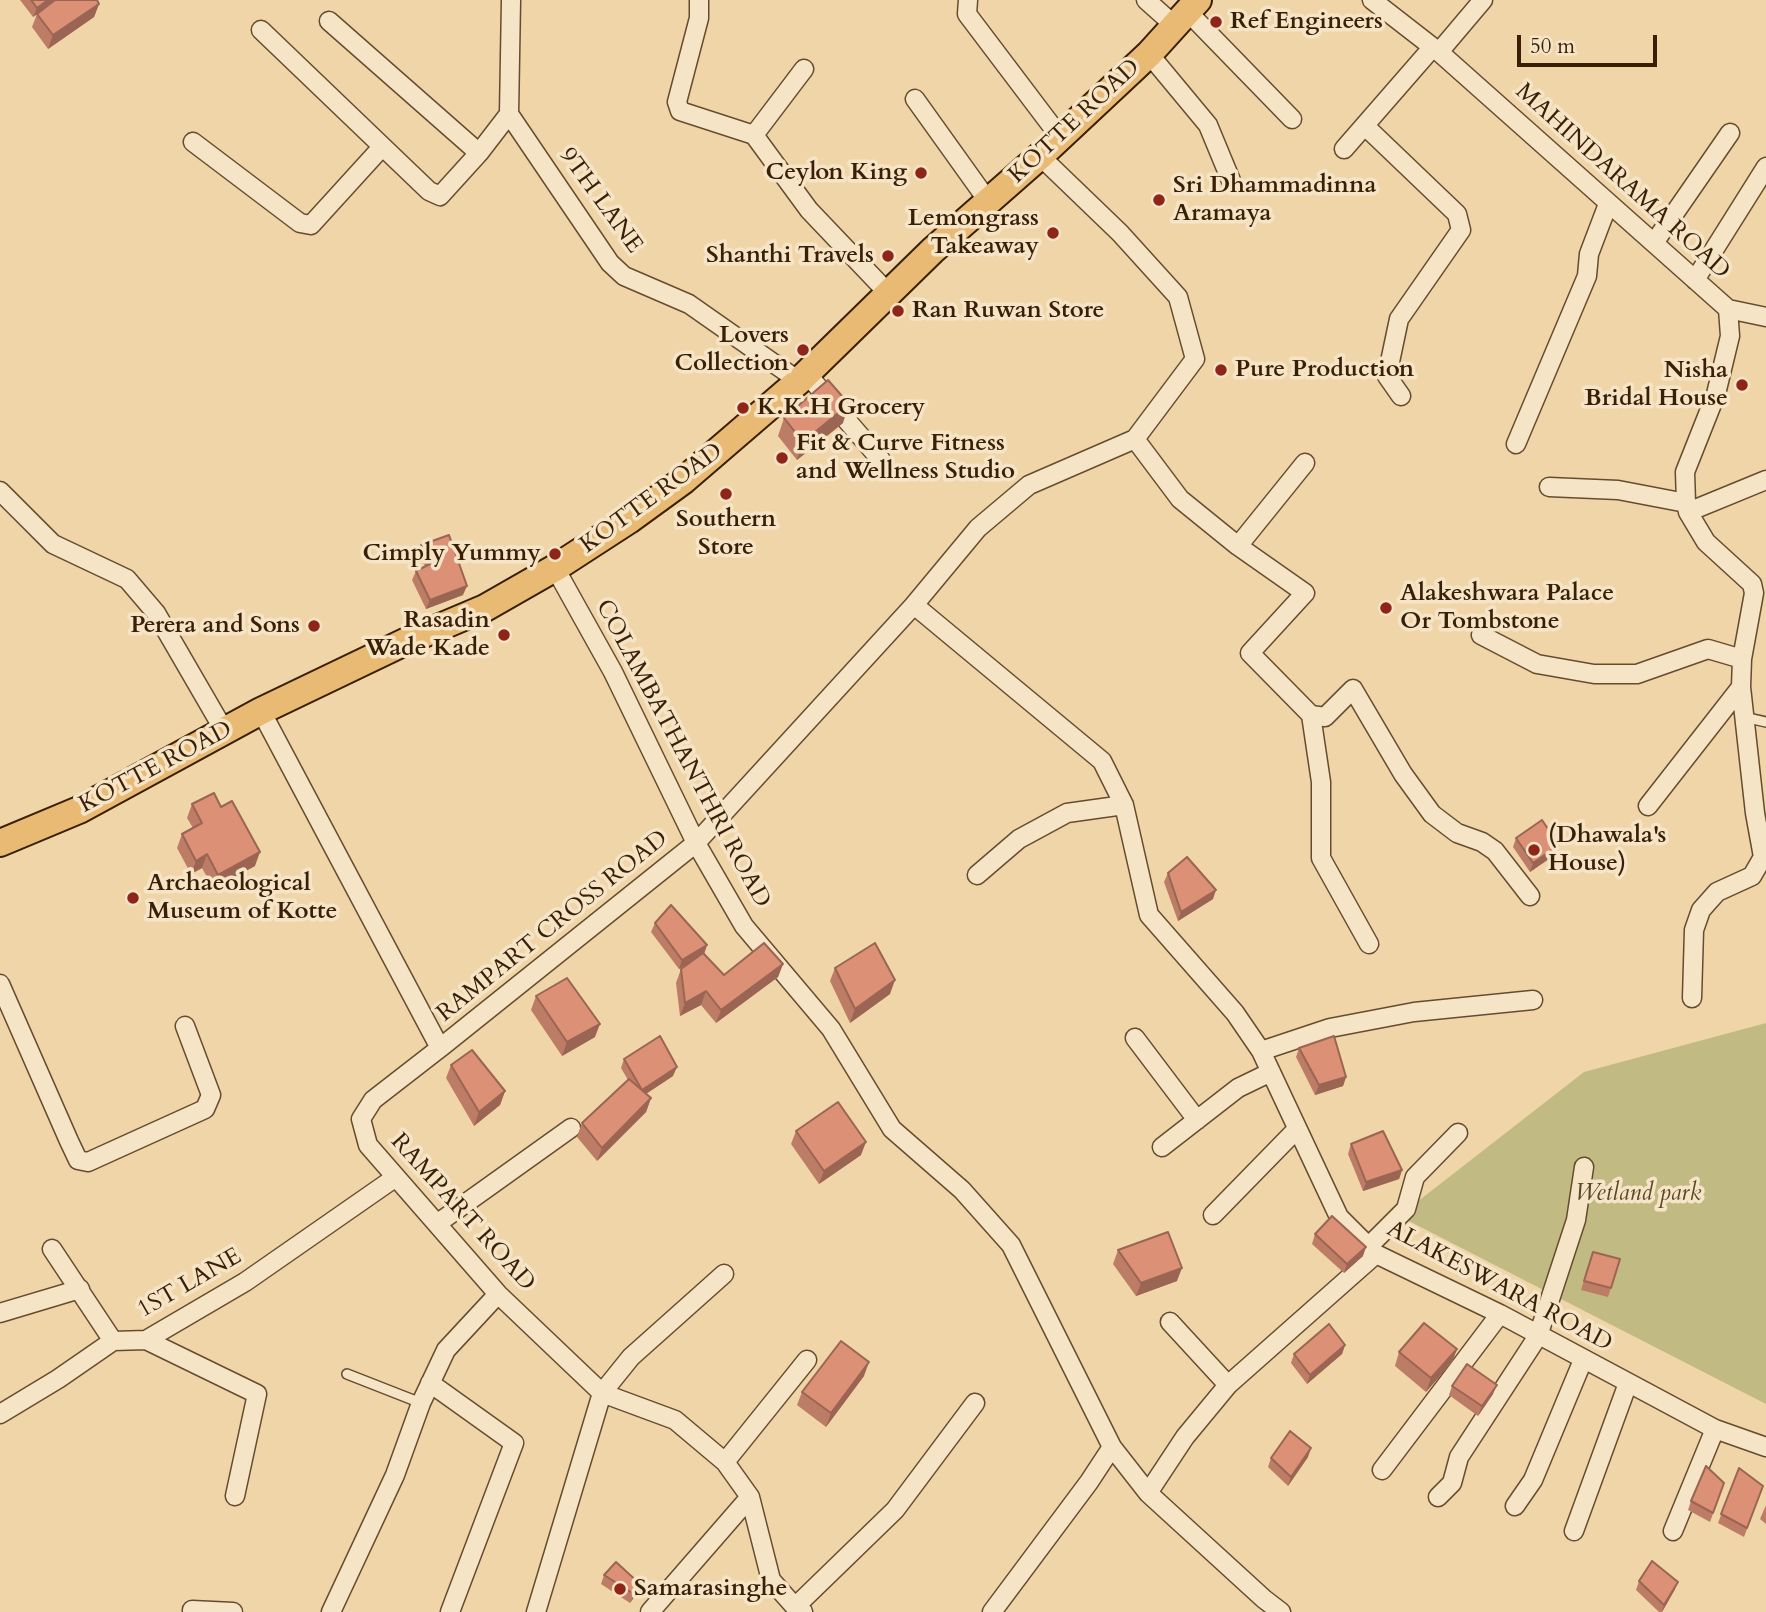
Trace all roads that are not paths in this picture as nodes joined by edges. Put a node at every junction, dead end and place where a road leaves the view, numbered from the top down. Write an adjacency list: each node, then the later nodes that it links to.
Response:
1 (699, 0): 18 (street)
2 (968, 0): 19 (street)
3 (1146, 0): 7 (street)
4 (1372, 0): 10 (street, MAHINDARAMA ROAD)
5 (1483, 0): 10 (street)
6 (507, 2): 14 (street)
7 (1186, 12): 11 (main road, KOTTE ROAD); 15 (street)
8 (329, 21): 23 (street)
9 (261, 30): 21 (street)
10 (1435, 50): 16 (street); 28 (street, MAHINDARAMA ROAD)
11 (1149, 54): 19 (main road, KOTTE ROAD); 26 (street)
12 (804, 69): 18 (street)
13 (915, 99): 27 (street)
14 (509, 114): 23 (street); 34 (street, 9TH LANE)
15 (1292, 119)
16 (1365, 125): 22 (street); 35 (street)
17 (1730, 133): 29 (street)
18 (754, 135): 31 (street)
19 (1060, 137): 24 (main road, KOTTE ROAD)
20 (193, 142): 21 (street)
21 (382, 147): 23 (street)
22 (1344, 149)
23 (480, 153)
24 (1040, 156): 27 (main road, KOTTE ROAD); 36 (street)
25 (1766, 167): 30 (street)
26 (1232, 183)
27 (988, 201): 31 (main road, KOTTE ROAD)
28 (1608, 204): 29 (street, MAHINDARAMA ROAD); 37 (street)
29 (1654, 243): 30 (street, MAHINDARAMA ROAD)
30 (1695, 280): 32 (street, MAHINDARAMA ROAD)
31 (888, 293): 34 (main road, KOTTE ROAD)
32 (1728, 309): 33 (street); 43 (street, MAHINDARAMA ROAD)
33 (1766, 317)
34 (802, 377): 38 (street, 9TH LANE); 45 (main road, KOTTE ROAD)
35 (1401, 396)
36 (1135, 439): 44 (street); 47 (street)
37 (1516, 444)
38 (881, 460)
39 (1305, 463): 44 (street)
40 (1766, 480): 43 (street)
41 (1549, 487): 43 (street)
42 (0, 491): 55 (street)
43 (1687, 508): 46 (street)
44 (1238, 546): 52 (street)
45 (555, 568): 51 (main road, KOTTE ROAD); 59 (street, COLAMBATHANTHRI ROAD)
46 (1760, 593): 49 (street)
47 (914, 605): 56 (street, ALAKESWARA ROAD); 59 (street)
48 (1481, 635): 49 (street)
49 (1742, 659): 50 (street)
50 (1741, 687): 53 (street); 57 (street)
51 (261, 711): 55 (main road, KOTTE ROAD); 68 (street)
52 (1311, 715): 61 (street); 62 (street)
53 (1744, 717): 54 (lane); 64 (street)
54 (1766, 722)
55 (225, 732): 58 (main road, KOTTE ROAD)
56 (1124, 804): 60 (street); 69 (street, ALAKESWARA ROAD)
57 (1648, 807)
58 (0, 843)
59 (696, 843): 68 (street, RAMPART CROSS ROAD); 102 (street, COLAMBATHANTHRI ROAD)
60 (977, 875)
61 (1530, 896)
62 (1369, 944)
63 (0, 984): 66 (street)
64 (1692, 998)
65 (1533, 1000): 69 (street)
66 (185, 1026)
67 (1135, 1038): 71 (street)
68 (440, 1048): 77 (street, RAMPART ROAD)
69 (1261, 1051): 70 (street, ALAKESWARA ROAD)
70 (1271, 1072): 71 (street); 73 (street, ALAKESWARA ROAD)
71 (1197, 1120): 75 (street)
72 (571, 1128): 79 (street)
73 (1297, 1129): 78 (street); 81 (street, ALAKESWARA ROAD)
74 (1458, 1133): 81 (street)
75 (1163, 1147)
76 (1584, 1167): 88 (street)
77 (396, 1177): 79 (street, RAMPART ROAD); 90 (street, 1ST LANE)
78 (1213, 1215)
79 (438, 1223): 84 (street, RAMPART ROAD)
80 (52, 1249): 83 (street)
81 (1373, 1250): 86 (street, ALAKESWARA ROAD); 96 (street)
82 (724, 1274): 97 (street)
83 (80, 1289): 85 (street); 89 (street)
84 (498, 1294): 94 (street); 97 (street, RAMPART ROAD)
85 (0, 1313)
86 (1500, 1314): 88 (street, ALAKESWARA ROAD); 105 (street)
87 (1170, 1322): 96 (street)
88 (1538, 1336): 92 (street, ALAKESWARA ROAD); 109 (street)
89 (113, 1340): 90 (street, 1ST LANE); 100 (street)
90 (146, 1340): 107 (street)
91 (807, 1360): 104 (street)
92 (1583, 1360): 95 (street, ALAKESWARA ROAD); 110 (street)
93 (347, 1374): 98 (lane)
94 (430, 1384): 98 (street); 117 (street)
95 (1628, 1384): 101 (street, ALAKESWARA ROAD); 111 (street)
96 (1228, 1385): 106 (street)
97 (602, 1393): 104 (street, RAMPART ROAD); 118 (street)
98 (421, 1403): 116 (street)
99 (975, 1403): 113 (street)
100 (0, 1414)
101 (1715, 1429): 103 (street, ALAKESWARA ROAD); 112 (street)
102 (1112, 1447): 106 (street, COLAMBATHANTHRI ROAD); 120 (street)
103 (1766, 1447)
104 (725, 1462): 108 (street, RAMPART ROAD)
105 (1382, 1469)
106 (1147, 1493): 121 (street, COLAMBATHANTHRI ROAD)
107 (235, 1496)
108 (750, 1497): 113 (street, RAMPART ROAD); 119 (street)
109 (1438, 1497)
110 (1515, 1506)
111 (1574, 1531)
112 (1673, 1531)
113 (799, 1609)
114 (192, 1610): 115 (street)
115 (233, 1612)
116 (331, 1612)
117 (450, 1612)
118 (536, 1612)
119 (650, 1612)
120 (992, 1612)
121 (1282, 1612)

